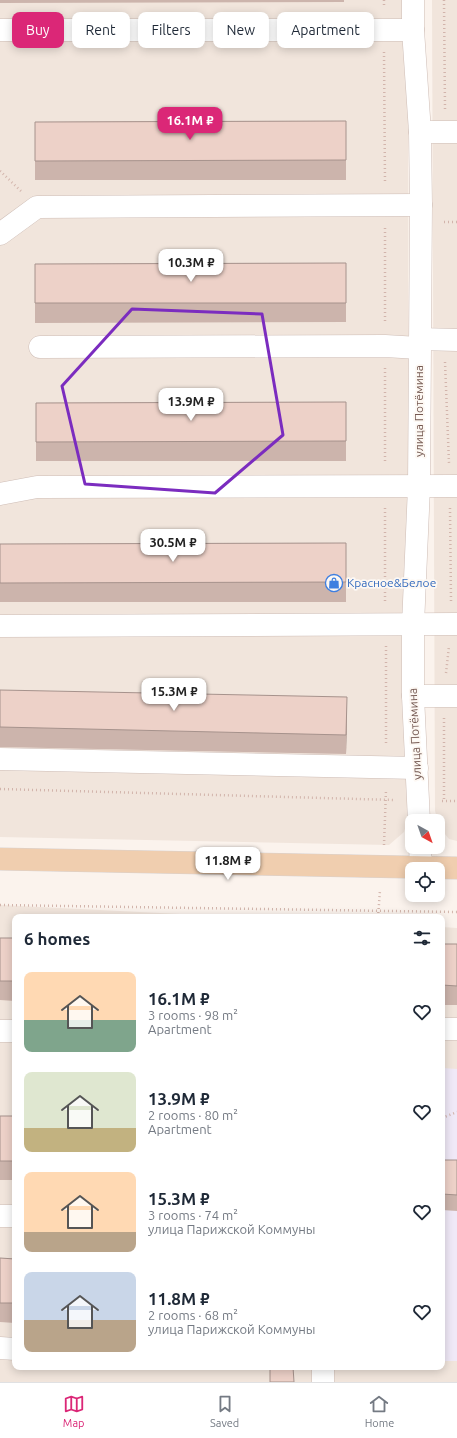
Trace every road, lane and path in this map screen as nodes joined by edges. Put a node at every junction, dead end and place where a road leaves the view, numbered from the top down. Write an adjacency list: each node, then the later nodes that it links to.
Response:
1 (384, 0): 5 (path)
2 (413, 0): 6 (street, улица Потёмина)
3 (444, 0): 8 (path)
4 (0, 30): 5 (street)
5 (384, 30): 6 (street); 10 (path)
6 (413, 30): 7 (street, улица Потёмина)
7 (420, 132): 8 (street); 11 (street, улица Потёмина)
8 (451, 132)
9 (0, 171): 12 (path)
10 (385, 205): 11 (street); 12 (street); 20 (path)
11 (421, 205): 19 (street, улица Потёмина)
12 (37, 207): 17 (street)
13 (444, 214): 14 (path)
14 (444, 222): 15 (path); 16 (path)
15 (457, 222)
16 (444, 229)
17 (0, 234)
18 (451, 340): 19 (street); 22 (path)
19 (419, 343): 20 (street); 24 (street, улица Потёмина)
20 (385, 346): 21 (street); 23 (path)
21 (40, 347)
22 (454, 486): 24 (street); 27 (path)
23 (385, 487): 24 (street); 25 (street); 28 (path)
24 (419, 487): 26 (street, улица Потёмина)
25 (0, 494)
26 (413, 624): 27 (street); 28 (street); 30 (street, улица Потёмина)
27 (454, 624): 31 (path)
28 (386, 625): 29 (street); 33 (path)
29 (0, 626)
30 (413, 696): 31 (street); 34 (street, улица Потёмина)
31 (450, 696): 38 (path)
32 (0, 759): 33 (street)
33 (386, 767): 34 (street); 36 (path)
34 (417, 768): 39 (street, улица Потёмина)
35 (0, 789): 36 (path)
36 (386, 800): 39 (path); 42 (path)
37 (457, 801): 38 (path)
38 (444, 802): 39 (path)
39 (418, 811)
40 (420, 857): 42 (main road); 43 (main road)
41 (0, 859): 42 (main road)
42 (383, 867): 45 (path)
43 (457, 868)
44 (0, 905): 45 (path)
45 (378, 910): 46 (path); 47 (path)
46 (457, 912)
47 (378, 914)
48 (445, 1029): 49 (street)
49 (457, 1029)
50 (0, 1031): 51 (street)
51 (12, 1031)
52 (457, 1112): 53 (path)
53 (445, 1117)
54 (0, 1216): 55 (street)
55 (12, 1216)
56 (0, 1348): 57 (street)
57 (12, 1349)
58 (322, 1370): 59 (street)
59 (323, 1382)

